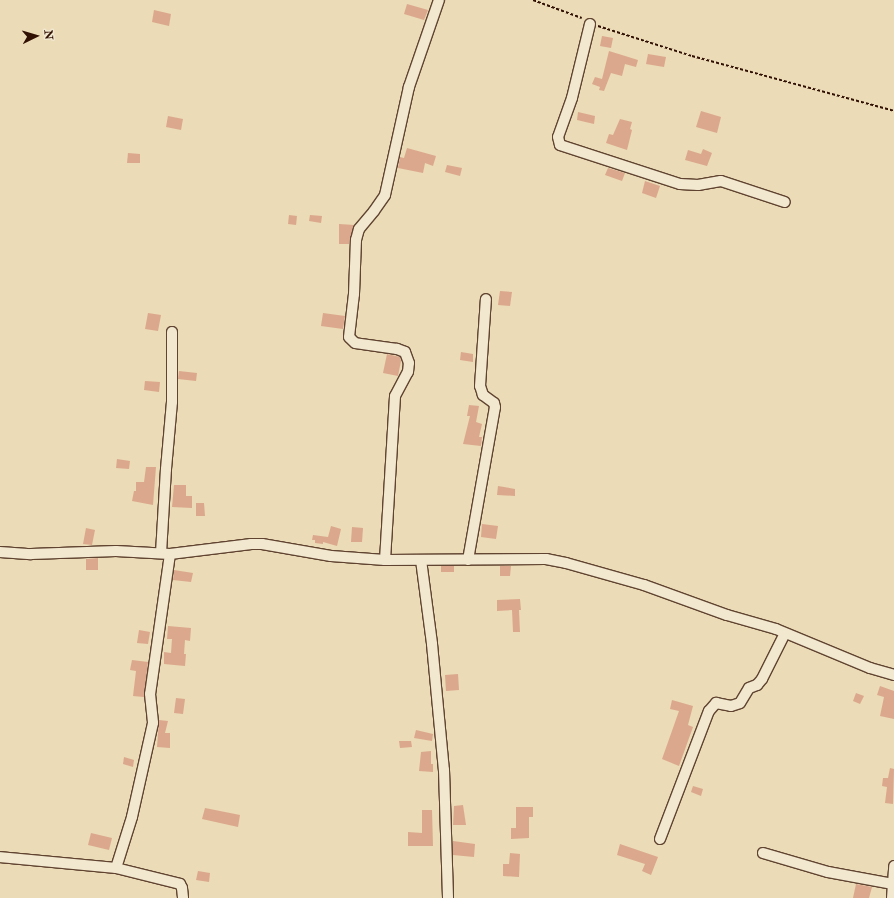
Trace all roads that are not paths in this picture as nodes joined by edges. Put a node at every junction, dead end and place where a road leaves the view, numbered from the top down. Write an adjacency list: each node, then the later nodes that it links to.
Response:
1 (439, 0): 8 (street)
2 (590, 24): 3 (street)
3 (785, 202)
4 (486, 299): 10 (street)
5 (172, 332): 7 (street)
6 (0, 552): 7 (street)
7 (166, 554): 8 (street); 17 (street)
8 (385, 560): 9 (street)
9 (421, 560): 10 (street); 20 (street)
10 (468, 560): 11 (street)
11 (785, 633): 12 (street); 13 (street)
12 (894, 675)
13 (660, 838)
14 (763, 853): 18 (street)
15 (0, 857): 17 (street)
16 (894, 866): 18 (street)
17 (116, 868): 19 (street)
18 (893, 884): 21 (street)
19 (183, 898)
20 (448, 898)
21 (892, 898)

